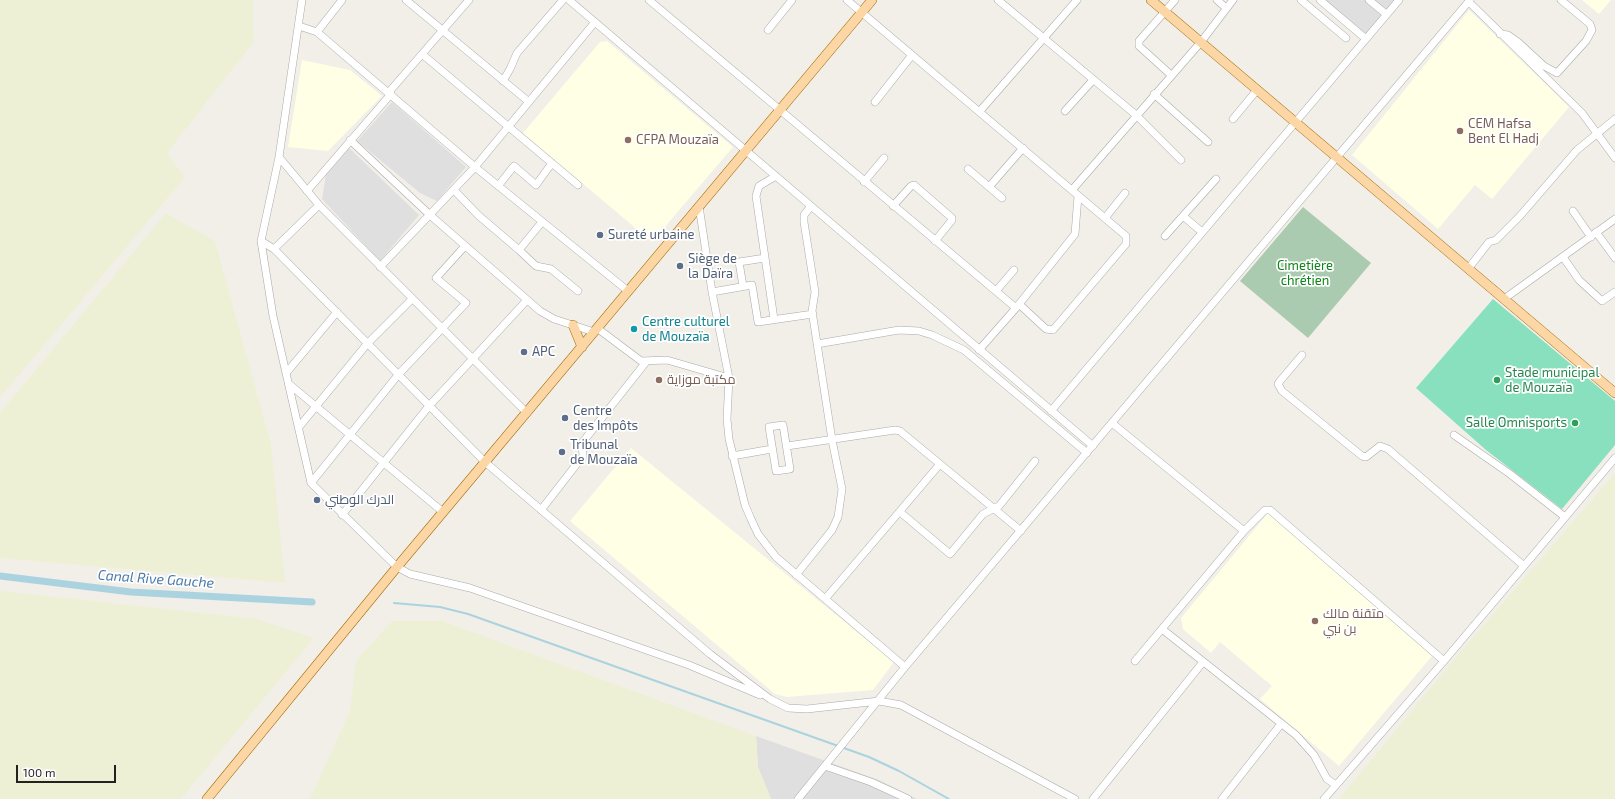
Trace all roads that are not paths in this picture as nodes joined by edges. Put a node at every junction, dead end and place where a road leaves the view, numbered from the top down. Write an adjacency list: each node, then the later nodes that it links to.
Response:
1 (302, 0): 28 (street)
2 (342, 0): 31 (street)
3 (406, 0): 29 (street)
4 (469, 0): 29 (street)
5 (563, 0): 40 (street)
6 (569, 0): 27 (street)
7 (649, 0): 47 (street)
8 (792, 0): 30 (street)
9 (848, 0): 24 (street)
10 (872, 0): 24 (main road)
11 (998, 0): 33 (street)
12 (1077, 0): 33 (street)
13 (1151, 0): 25 (main road)
14 (1175, 0): 25 (street)
15 (1217, 0): 23 (street)
16 (1233, 0): 23 (street)
17 (1301, 0): 34 (street)
18 (1320, 0): 35 (street)
19 (1369, 0): 26 (street)
20 (1399, 0): 26 (street)
21 (1560, 0): 32 (street)
22 (1469, 1): 32 (street); 62 (street)
23 (1226, 8): 36 (street)
24 (862, 12): 38 (street); 47 (main road)
25 (1165, 12): 36 (main road); 39 (street)
26 (1386, 14): 35 (street)
27 (595, 22): 45 (street); 59 (street)
28 (299, 26): 31 (street); 60 (street)
29 (443, 30): 37 (street); 40 (street)
30 (768, 30)
31 (317, 32): 43 (street)
32 (1500, 34): 55 (street)
33 (1044, 38): 41 (street); 48 (street)
34 (1346, 38)
35 (1366, 39): 53 (street)
36 (1200, 42): 39 (street); 42 (main road)
37 (422, 54): 43 (street); 54 (street)
38 (912, 55): 46 (street); 48 (street)
39 (1171, 75): 44 (street)
40 (503, 80): 45 (street)
41 (1093, 80): 49 (street); 50 (street)
42 (1257, 90): 51 (street); 53 (main road)
43 (390, 93): 56 (street); 66 (street)
44 (1154, 94): 50 (street); 57 (street)
45 (529, 102): 54 (street)
46 (875, 102)
47 (779, 111): 59 (main road); 70 (street)
48 (980, 111): 58 (street)
49 (1065, 111)
50 (1136, 115): 64 (street); 75 (street)
51 (1233, 119)
52 (1615, 120): 55 (street)
53 (1296, 123): 62 (main road); 90 (street)
54 (508, 128): 65 (street); 66 (street)
55 (1597, 132): 63 (street); 102 (street)
56 (350, 140): 76 (street); 85 (street)
57 (1208, 142)
58 (1024, 148): 73 (street); 75 (street)
59 (746, 151): 68 (street); 81 (main road)
60 (278, 157): 76 (street); 93 (street)
61 (884, 158): 70 (street)
62 (1336, 158): 102 (main road); 136 (street)
63 (1615, 158)
64 (1181, 160)
65 (552, 163): 71 (street); 72 (street)
66 (475, 167): 72 (street); 74 (street)
67 (968, 169): 73 (street)
68 (776, 176): 82 (street); 99 (street)
69 (1216, 179): 86 (street)
70 (864, 182): 83 (street)
71 (578, 185)
72 (498, 186): 89 (street)
73 (989, 188): 79 (street)
74 (454, 190): 85 (street); 97 (street)
75 (1072, 190): 78 (street)
76 (306, 191): 80 (street)
77 (1125, 193): 87 (street)
78 (1078, 196): 87 (street); 113 (street)
79 (1002, 198)
80 (319, 205): 96 (street); 101 (street)
81 (699, 206): 106 (main road); 108 (street)
82 (811, 206): 115 (street); 123 (street)
83 (893, 206): 94 (street); 94 (street)
84 (1573, 211): 91 (street)
85 (430, 216): 95 (street); 101 (street)
86 (1183, 216): 90 (street); 92 (street)
87 (1104, 218): 113 (street)
88 (1615, 219): 91 (street)
89 (542, 222): 97 (street); 106 (street)
90 (1202, 232): 134 (street)
91 (1594, 235): 98 (street); 100 (street)
92 (1166, 236)
93 (261, 241): 96 (street); 127 (street)
94 (935, 241): 107 (street)
95 (464, 246): 112 (street); 118 (street)
96 (274, 249): 114 (street)
97 (519, 250): 105 (street)
98 (1563, 257): 109 (street); 111 (street)
99 (765, 258): 104 (street); 116 (street)
100 (1615, 258)
101 (380, 267): 110 (street)
102 (1468, 269): 111 (main road)
103 (1014, 270): 107 (street)
104 (743, 286): 108 (street); 116 (street)
105 (578, 291)
106 (628, 291): 119 (main road)
107 (996, 291): 113 (street)
108 (712, 292): 129 (street)
109 (1615, 292)
110 (412, 299): 118 (street); 120 (street)
111 (1504, 299): 131 (main road)
112 (527, 300): 117 (street); 125 (street)
113 (1018, 306): 123 (street)
114 (337, 312): 120 (street); 127 (street)
115 (813, 314): 116 (street); 121 (street)
116 (774, 319)
117 (573, 325): 119 (street); 122 (main road)
118 (443, 330): 125 (street); 128 (street)
119 (596, 330): 122 (main road); 126 (street)
120 (367, 344): 128 (street); 132 (street)
121 (817, 344): 140 (street); 144 (street)
122 (582, 347): 135 (main road)
123 (979, 350): 134 (street)
124 (1302, 355): 160 (street)
125 (473, 360): 133 (street); 135 (street)
126 (646, 362): 129 (street); 152 (street)
127 (287, 372): 130 (street)
128 (398, 375): 133 (street); 138 (street)
129 (729, 378): 145 (street)
130 (289, 384): 132 (street); 137 (street)
131 (1615, 393)
132 (316, 406): 137 (street); 138 (street)
133 (429, 406): 148 (street); 149 (street)
134 (1051, 411): 142 (street)
135 (527, 412): 149 (main road)
136 (1112, 423): 142 (street); 159 (street)
137 (299, 427): 151 (street)
138 (350, 435): 148 (street); 151 (street)
139 (1454, 435): 157 (street)
140 (832, 440): 141 (street); 150 (street); 162 (street)
141 (787, 446): 143 (street); 143 (street)
142 (1093, 446): 144 (street)
143 (772, 449): 145 (street)
144 (1087, 453): 158 (street)
145 (732, 456): 162 (street)
146 (1615, 458): 157 (street)
147 (1035, 461): 153 (street)
148 (384, 462): 154 (street); 156 (street)
149 (485, 462): 152 (street); 154 (main road)
150 (940, 464): 153 (street); 155 (street)
151 (311, 484): 156 (street)
152 (541, 510): 169 (street)
153 (994, 510): 155 (street); 158 (street)
154 (443, 512): 161 (main road)
155 (900, 512): 163 (street)
156 (342, 515): 161 (street)
157 (1565, 517): 160 (street)
158 (1020, 531): 168 (street)
159 (1244, 531): 164 (street); 166 (street)
160 (1524, 566): 166 (street)
161 (397, 568): 169 (street); 174 (main road)
162 (796, 574): 163 (street)
163 (825, 599): 168 (street)
164 (1162, 629): 165 (street); 167 (street)
165 (1135, 661)
166 (1444, 661): 173 (street)
167 (1203, 662): 171 (street); 178 (street)
168 (905, 667): 170 (street)
169 (770, 699): 170 (street)
170 (879, 701): 172 (street); 177 (street)
171 (1282, 724): 173 (street); 179 (street)
172 (825, 766): 175 (street); 176 (street)
173 (1336, 785): 180 (street)
174 (207, 799)
175 (798, 799)
176 (908, 799)
177 (1075, 799)
178 (1092, 799)
179 (1222, 799)
180 (1324, 799)

